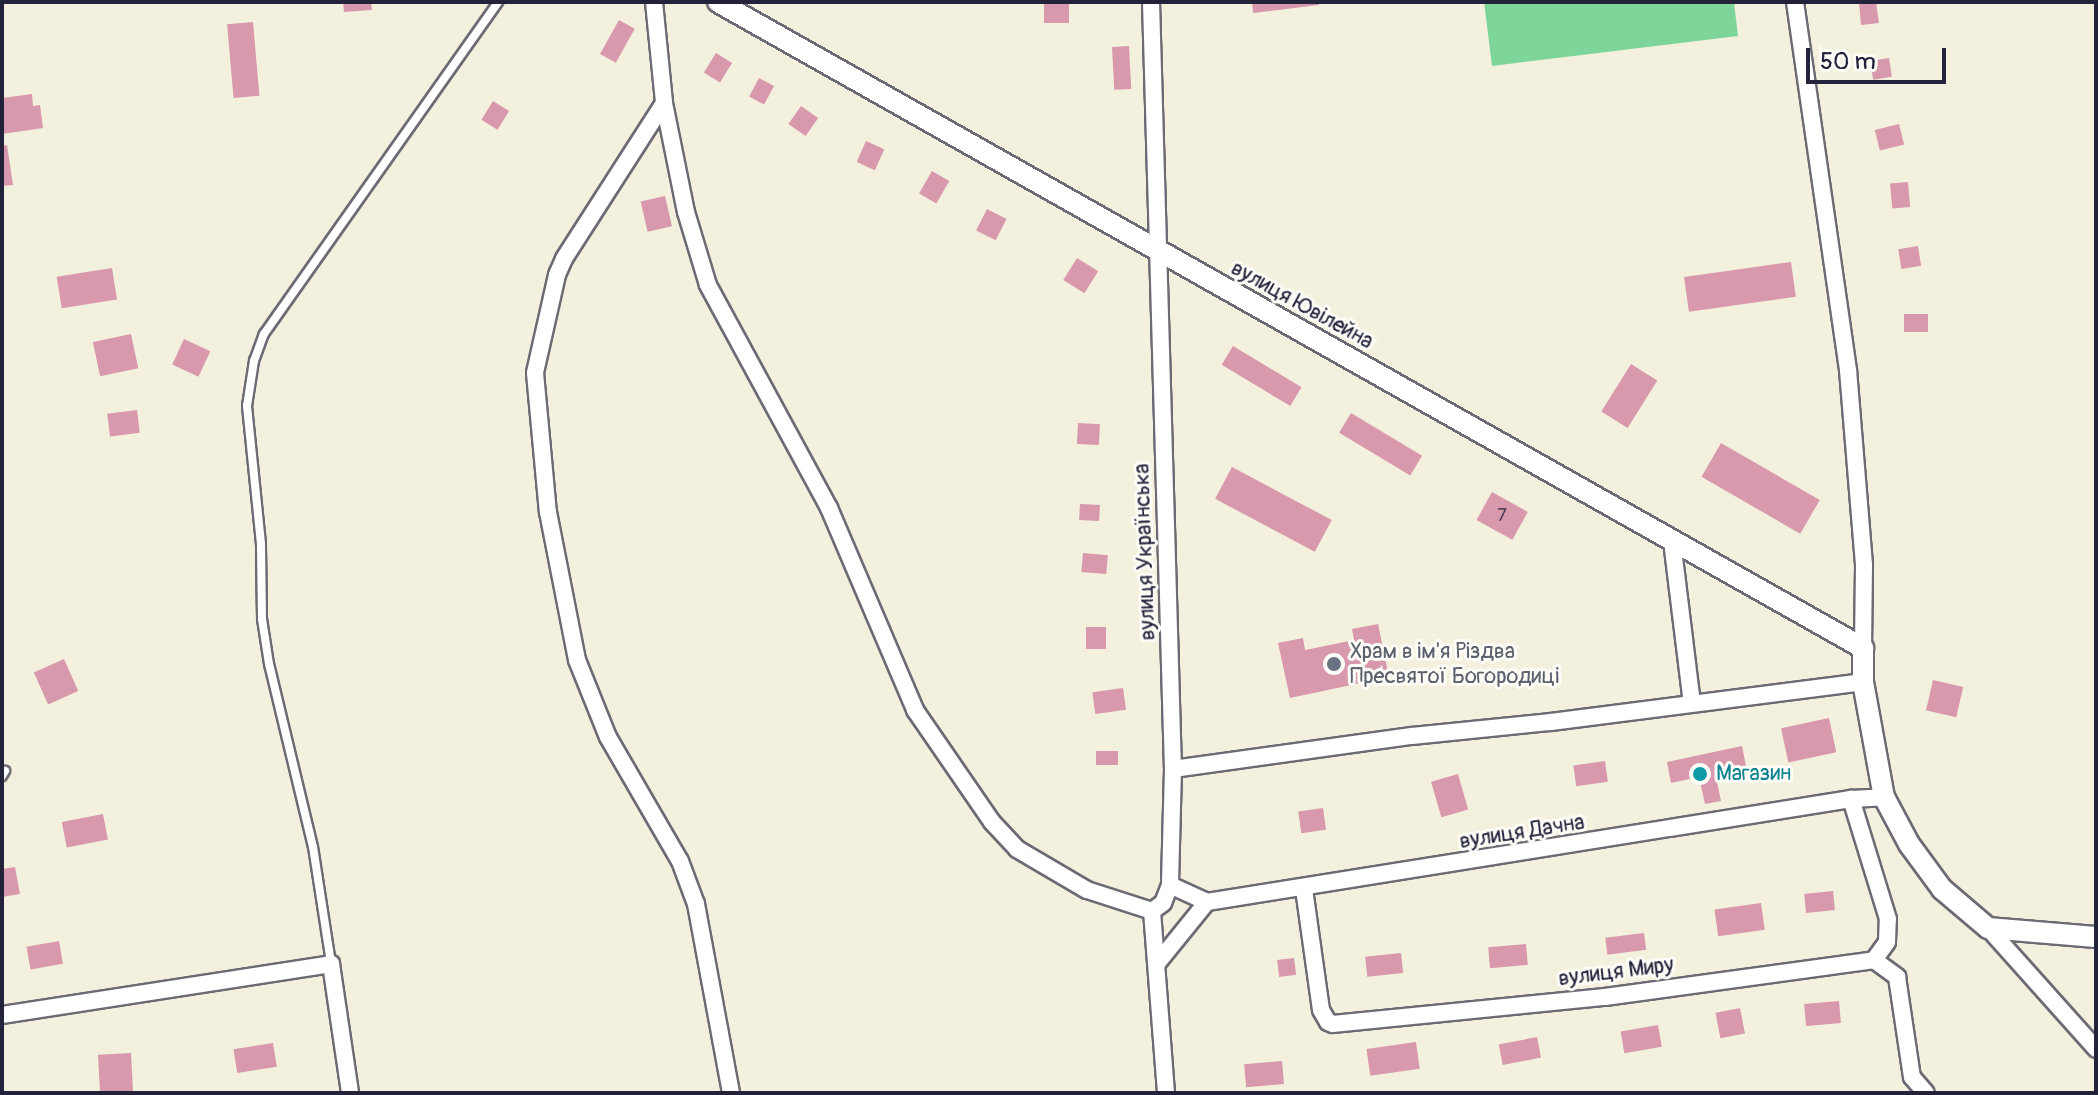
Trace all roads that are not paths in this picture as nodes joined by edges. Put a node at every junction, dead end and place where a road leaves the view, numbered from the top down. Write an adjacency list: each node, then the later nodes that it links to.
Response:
1 (498, 2): 23 (lane)
2 (654, 2): 6 (street)
3 (718, 2): 7 (street, вулиця Ювілейна)
4 (1151, 2): 7 (street, вулиця Українська)
5 (1795, 2): 9 (street)
6 (664, 103): 18 (street); 27 (street)
7 (1158, 251): 8 (street, вулиця Ювілейна); 12 (street, вулиця Українська)
8 (1672, 541): 9 (street, вулиця Ювілейна); 11 (street)
9 (1863, 648): 10 (street)
10 (1863, 682): 11 (street); 13 (street)
11 (1692, 703): 12 (street)
12 (1173, 769): 15 (street, вулиця Українська)
13 (1884, 797): 14 (street, вулиця Дачна); 19 (street)
14 (1851, 799): 16 (street, вулиця Дачна); 21 (street)
15 (1170, 885): 17 (street); 18 (street)
16 (1304, 889): 17 (street, вулиця Дачна); 21 (street, вулиця Миру)
17 (1207, 902): 22 (street)
18 (1152, 911): 22 (street)
19 (1988, 928): 20 (street); 25 (street)
20 (2096, 937)
21 (1874, 960): 29 (street)
22 (1159, 961): 28 (street)
23 (331, 964): 24 (street); 26 (street)
24 (2, 1015)
25 (2096, 1049)
26 (350, 1093)
27 (731, 1093)
28 (1166, 1093)
29 (1926, 1093)

